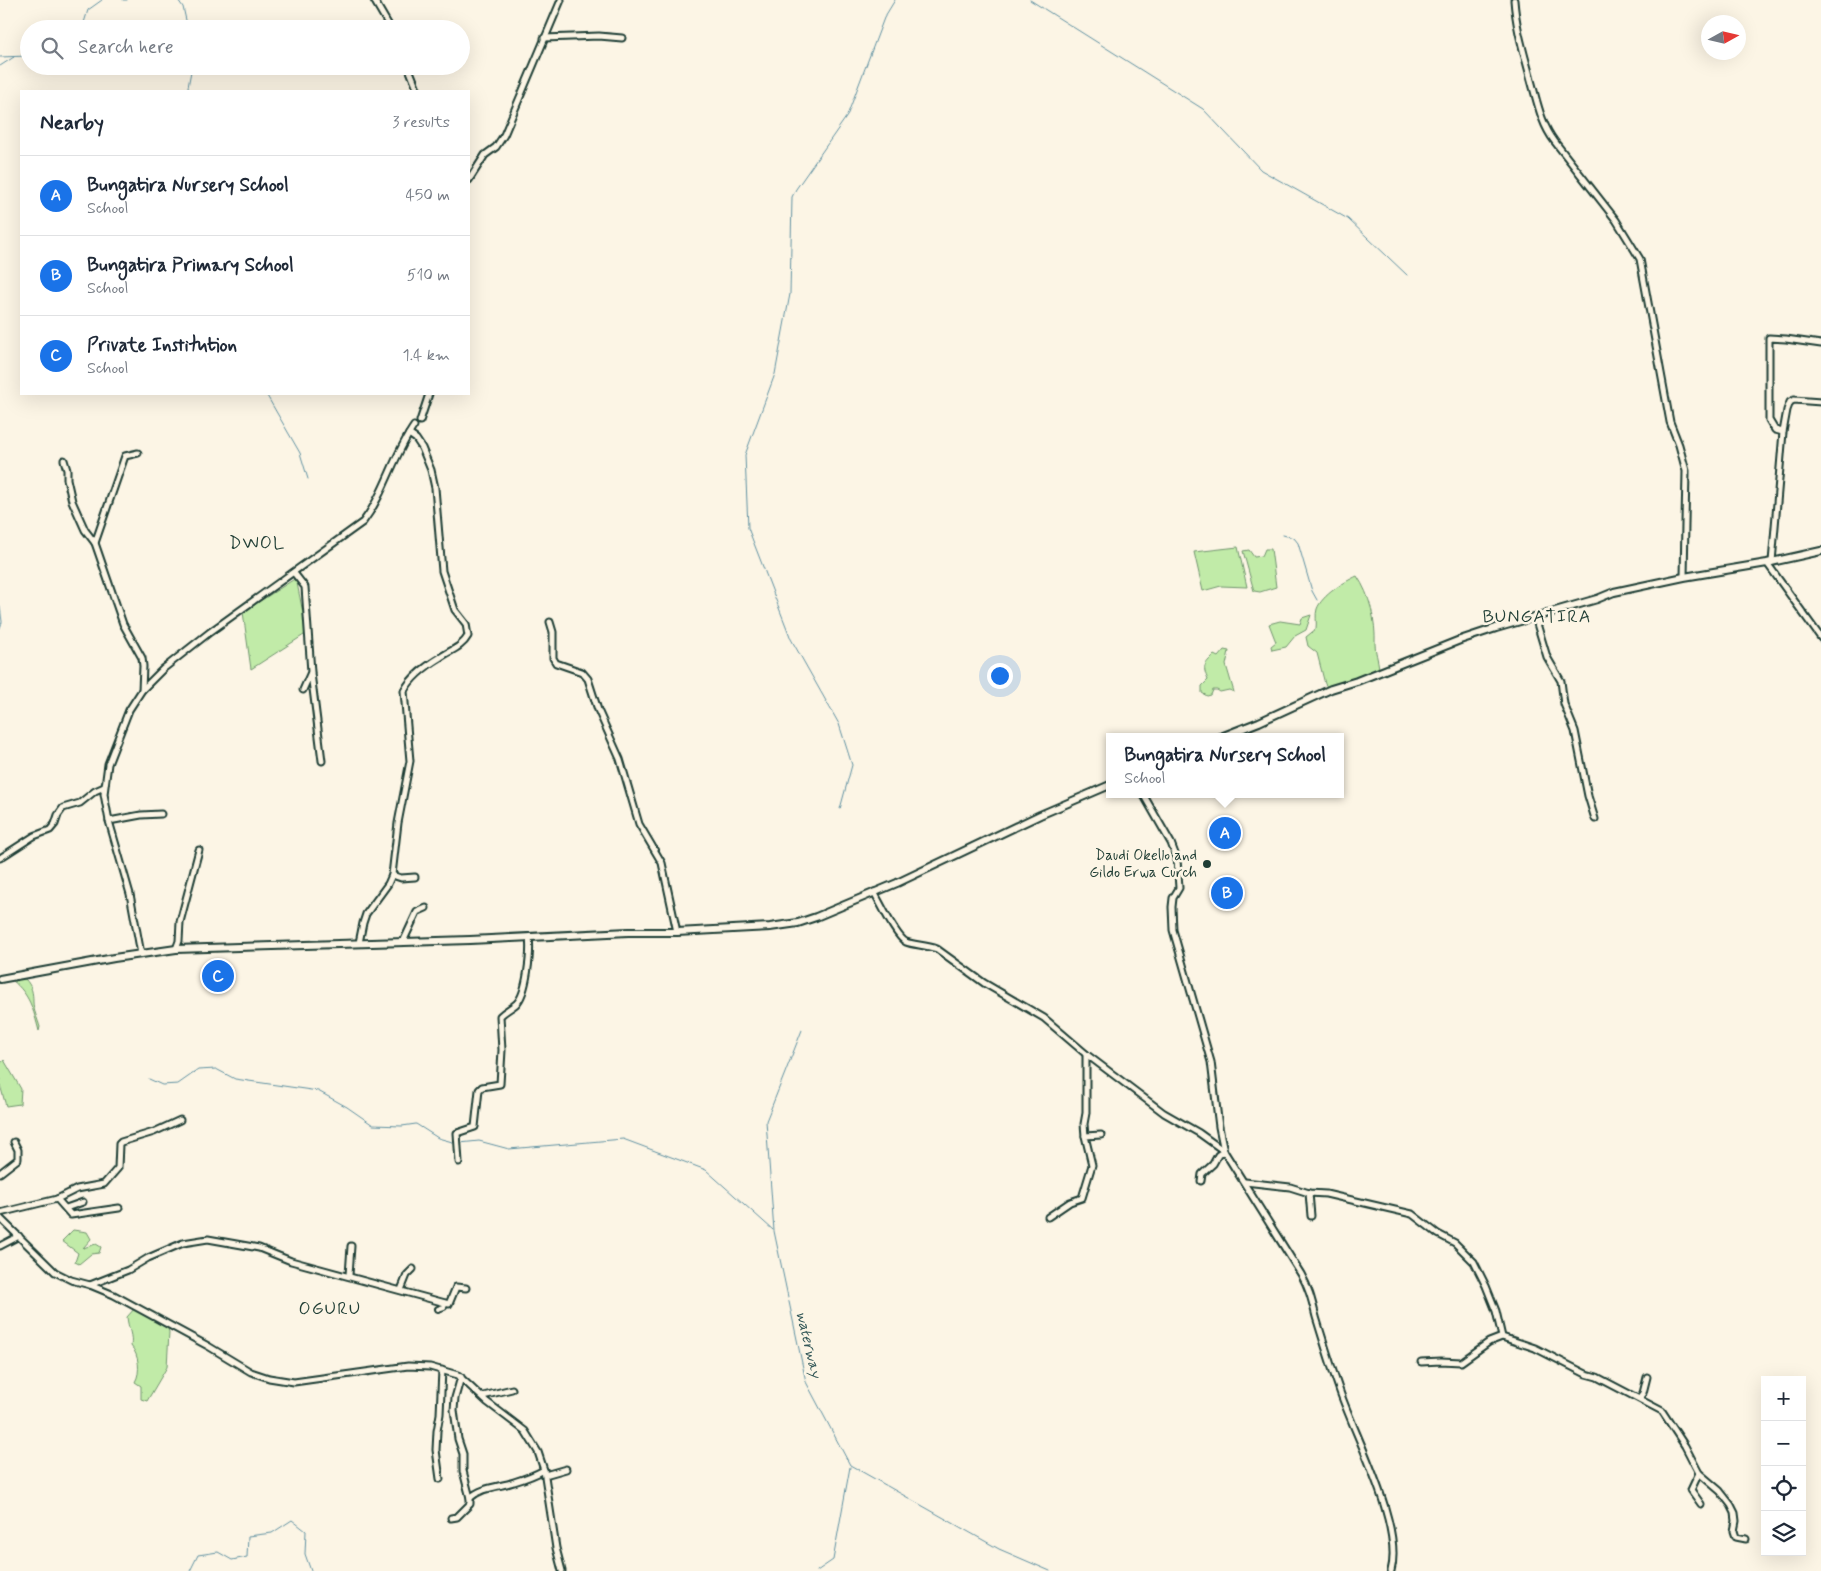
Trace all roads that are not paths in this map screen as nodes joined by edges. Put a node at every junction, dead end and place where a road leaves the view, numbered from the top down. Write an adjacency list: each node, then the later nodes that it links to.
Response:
1 (374, 0): 4 (street)
2 (561, 0): 5 (street)
3 (1514, 0): 23 (street)
4 (386, 20)
5 (544, 38): 6 (street); 9 (street)
6 (622, 38)
7 (412, 75): 8 (street)
8 (418, 90)
9 (470, 178)
10 (1821, 344): 15 (street)
11 (429, 395): 13 (street)
12 (1821, 402): 15 (street)
13 (420, 421)
14 (414, 426): 16 (street)
15 (1783, 432): 21 (street)
16 (409, 434): 22 (street); 40 (street)
17 (138, 453): 19 (street)
18 (64, 460): 19 (street)
19 (95, 544): 28 (street)
20 (1821, 552): 21 (street)
21 (1769, 563): 23 (street); 26 (street)
22 (294, 573): 27 (street); 28 (street)
23 (1684, 577): 24 (street)
24 (1536, 617): 30 (street); 36 (street)
25 (550, 622): 44 (street)
26 (1821, 638)
27 (311, 672): 29 (street); 31 (street)
28 (142, 690): 32 (street)
29 (303, 690)
30 (1231, 733)
31 (322, 761)
32 (104, 787): 37 (street); 39 (street)
33 (1106, 787): 42 (street)
34 (1145, 798): 56 (street)
35 (161, 814): 37 (street)
36 (1595, 820)
37 (109, 821): 49 (street)
38 (199, 850): 48 (street)
39 (0, 858)
40 (392, 875): 41 (street); 47 (street)
41 (415, 877)
42 (874, 892): 44 (street); 51 (street)
43 (426, 908): 46 (street)
44 (677, 932): 45 (street)
45 (528, 937): 46 (street); 57 (street)
46 (403, 942): 47 (street)
47 (359, 943): 48 (street)
48 (176, 949): 49 (street)
49 (141, 954): 50 (street)
50 (0, 979)
51 (1086, 1054): 54 (street); 56 (street)
52 (180, 1120): 62 (street)
53 (1101, 1135): 54 (street)
54 (1085, 1136): 68 (street)
55 (14, 1142): 58 (street)
56 (1224, 1151): 59 (street); 60 (street)
57 (459, 1162)
58 (0, 1173)
59 (1201, 1181)
60 (1245, 1182): 61 (street); 97 (street)
61 (1309, 1193): 67 (street); 80 (street)
62 (57, 1199): 64 (street); 66 (street)
63 (83, 1202): 64 (street)
64 (66, 1208): 65 (street)
65 (119, 1208)
66 (0, 1213)
67 (1311, 1216)
68 (1048, 1217)
69 (0, 1218): 70 (street)
70 (19, 1236): 71 (street); 75 (street)
71 (0, 1246)
72 (351, 1246): 74 (street)
73 (413, 1269): 77 (street)
74 (349, 1275): 75 (street); 77 (street)
75 (90, 1285): 82 (street)
76 (466, 1288): 78 (street)
77 (401, 1290): 78 (street)
78 (446, 1303): 79 (street)
79 (438, 1309)
80 (1502, 1338): 81 (street); 87 (street)
81 (1421, 1362)
82 (442, 1370): 83 (street); 91 (street)
83 (461, 1377): 86 (street); 92 (street)
84 (1647, 1377): 87 (street)
85 (512, 1389): 86 (street)
86 (483, 1396): 89 (street)
87 (1639, 1398): 90 (street)
88 (566, 1469): 89 (street)
89 (544, 1472): 92 (street); 96 (street)
90 (1698, 1473): 93 (street); 95 (street)
91 (440, 1479)
92 (470, 1498): 94 (street)
93 (1701, 1504)
94 (451, 1518)
95 (1746, 1539)
96 (562, 1571)
97 (1391, 1571)

